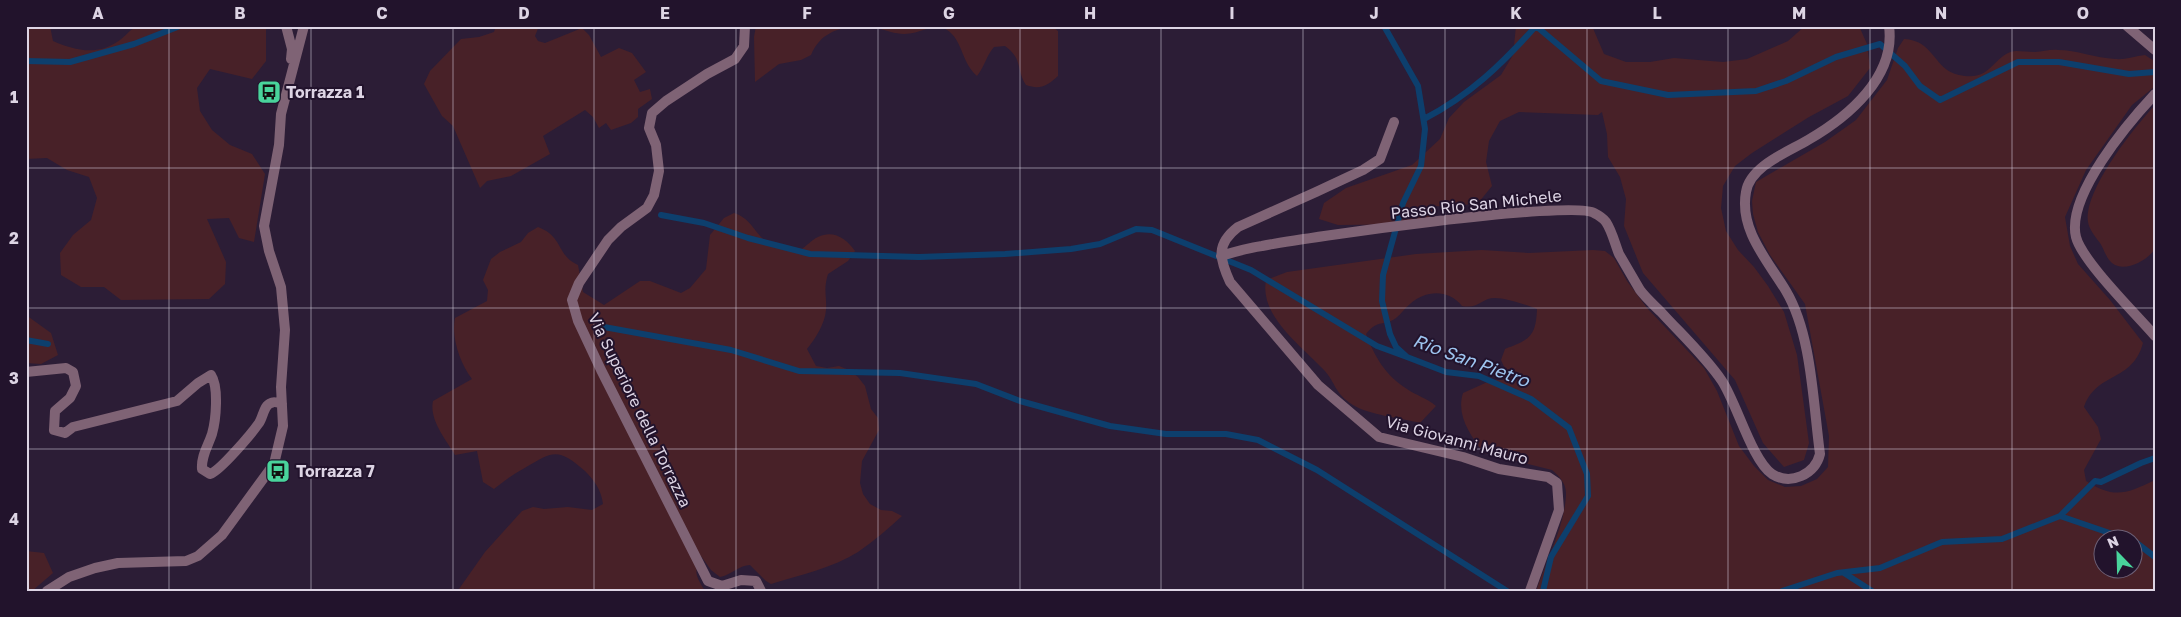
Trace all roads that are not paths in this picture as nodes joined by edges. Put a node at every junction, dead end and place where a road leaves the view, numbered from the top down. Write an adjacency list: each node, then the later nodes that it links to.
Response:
1 (286, 26): 7 (street)
2 (304, 26): 7 (street)
3 (745, 26): 15 (street, Via Superiore della Torrazza)
4 (1889, 26): 10 (street, Passo Rio San Michele)
5 (2127, 26): 6 (street)
6 (2155, 50)
7 (288, 88): 13 (street)
8 (2155, 94): 11 (street)
9 (1394, 122): 10 (street)
10 (1221, 256): 16 (street, Via Giovanni Mauro)
11 (2155, 336)
12 (26, 372): 13 (street)
13 (282, 404): 14 (street)
14 (47, 591)
15 (761, 591)
16 (1530, 591)

